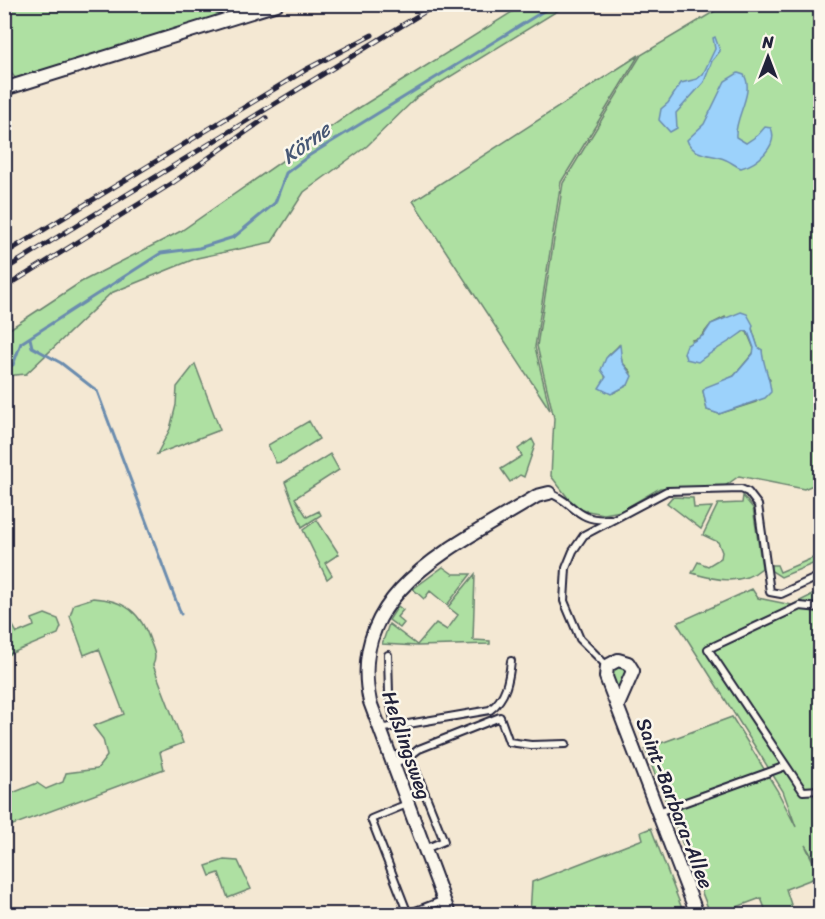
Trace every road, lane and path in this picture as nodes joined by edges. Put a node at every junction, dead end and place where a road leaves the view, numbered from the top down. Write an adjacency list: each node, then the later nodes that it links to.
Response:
1 (277, 4): 2 (street)
2 (4, 89)
3 (549, 493): 4 (lane); 12 (street, Heßlingsweg)
4 (613, 519): 5 (lane); 9 (lane)
5 (820, 576)
6 (820, 608): 16 (lane)
7 (388, 655): 11 (lane)
8 (511, 661): 11 (lane)
9 (607, 666): 10 (street, Saint-Barbara-Allee); 10 (street, Saint-Barbara-Allee)
10 (618, 705): 19 (street, Saint-Barbara-Allee)
11 (395, 726): 12 (lane)
12 (378, 729): 15 (street, Heßlingsweg)
13 (566, 744): 14 (lane)
14 (410, 756): 15 (lane); 20 (lane)
15 (392, 764): 18 (street, Heßlingsweg)
16 (786, 766): 17 (lane); 19 (lane)
17 (820, 790)
18 (407, 804): 20 (street, Heßlingsweg); 21 (lane)
19 (657, 812): 23 (street, Saint-Barbara-Allee)
20 (424, 849): 21 (street, Heßlingsweg)
21 (444, 900): 22 (street, Heßlingsweg)
22 (449, 915)
23 (697, 915)

